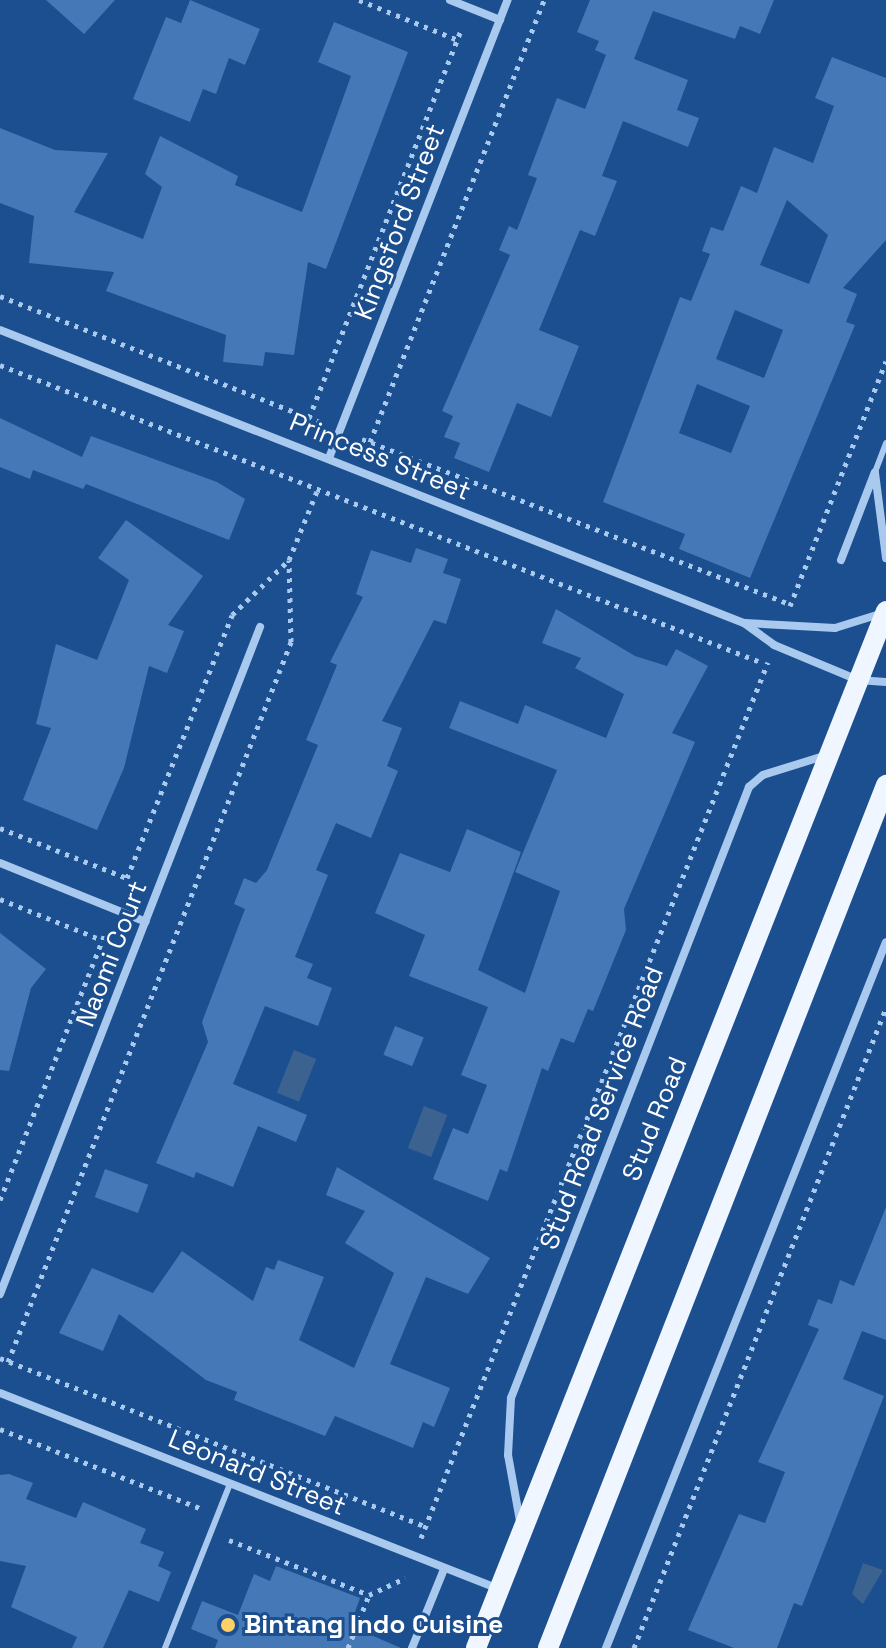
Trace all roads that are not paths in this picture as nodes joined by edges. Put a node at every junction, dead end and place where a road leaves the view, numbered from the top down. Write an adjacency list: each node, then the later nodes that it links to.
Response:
1 (450, 0): 3 (street)
2 (508, 0): 3 (street, Kingsford Street)
3 (500, 20): 6 (street, Kingsford Street)
4 (0, 330): 6 (street, Princess Street)
5 (886, 443): 7 (lane)
6 (329, 458): 11 (street, Princess Street)
7 (875, 472): 8 (street); 9 (street)
8 (886, 558)
9 (841, 560)
10 (886, 611): 11 (street, Princess Street); 13 (main road, Stud Road)
11 (744, 623): 13 (street, Princess Street)
12 (260, 627): 18 (street, Naomi Court)
13 (858, 680): 14 (street, Princess Street); 15 (main road, Stud Road)
14 (886, 682)
15 (829, 755): 23 (main road, Stud Road); 23 (street, Stud Road Service Road)
16 (885, 791): 29 (main road)
17 (0, 863): 18 (street)
18 (146, 922): 20 (street, Naomi Court)
19 (886, 942): 30 (street)
20 (0, 1294)
21 (0, 1393): 22 (street, Leonard Street)
22 (230, 1484): 24 (street, Leonard Street); 26 (lane)
23 (522, 1534): 25 (main road, Stud Road)
24 (444, 1569): 25 (street, Leonard Street); 27 (street)
25 (499, 1590): 28 (main road, Stud Road)
26 (165, 1648)
27 (412, 1648)
28 (476, 1648)
29 (548, 1648)
30 (606, 1648)

